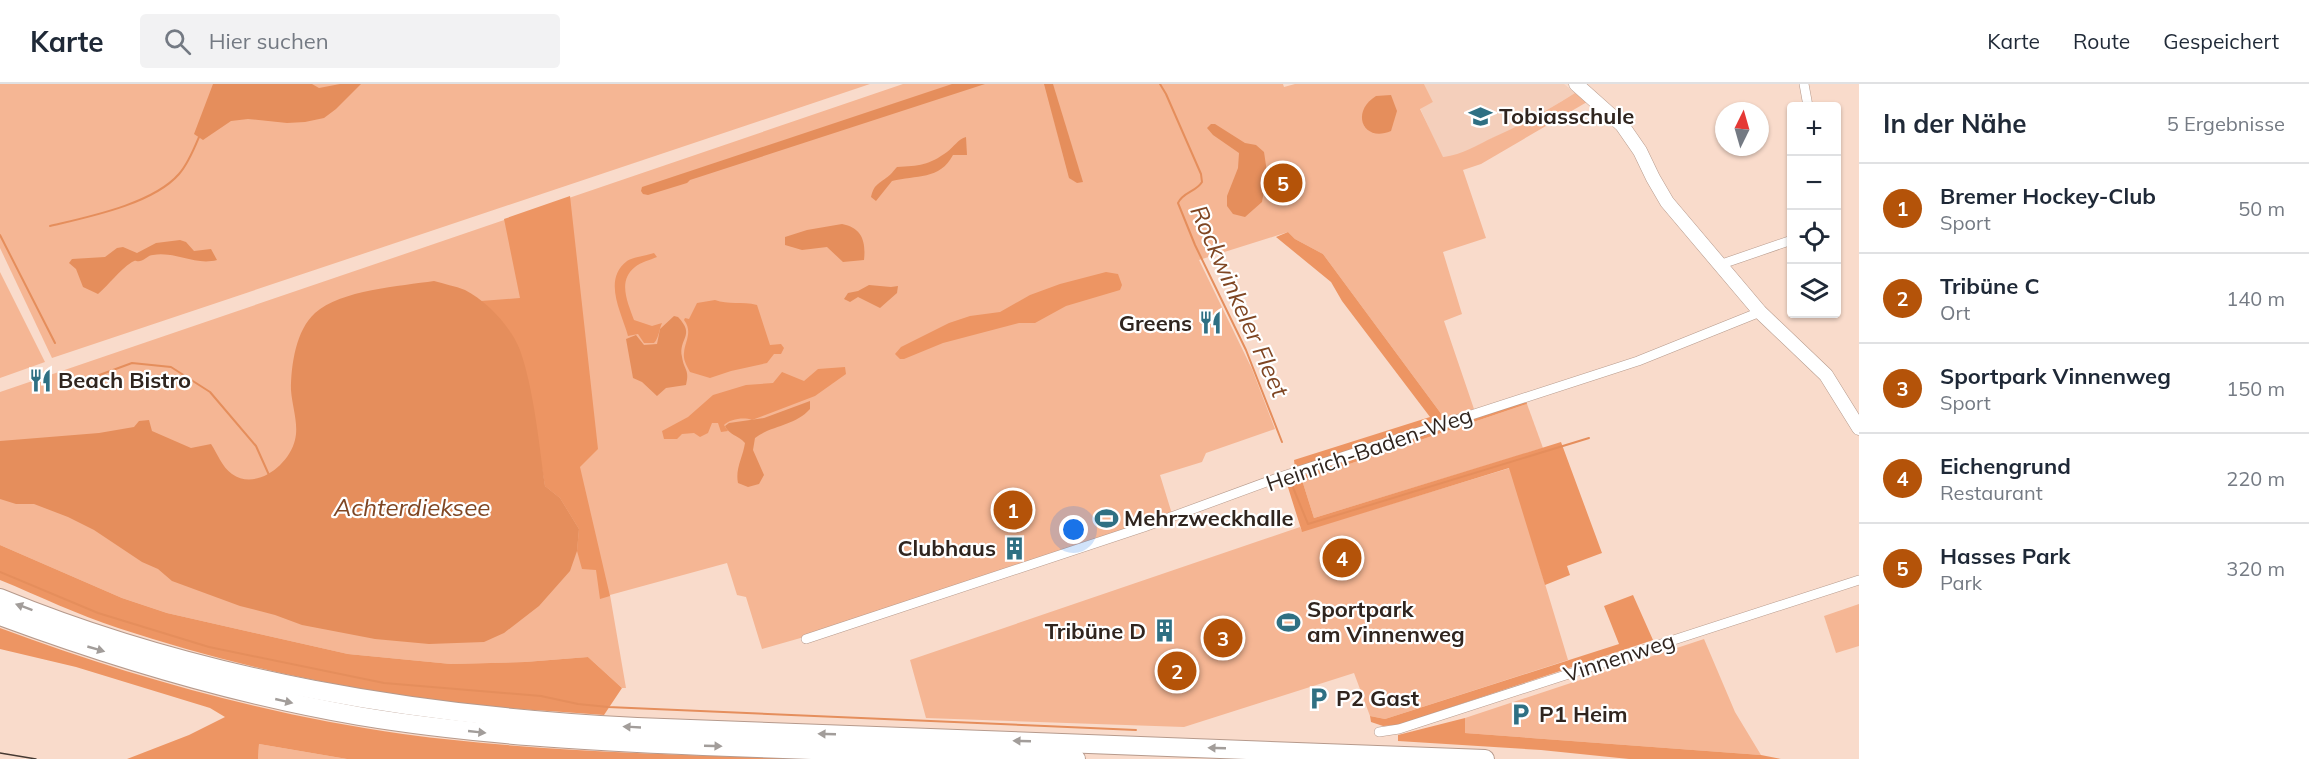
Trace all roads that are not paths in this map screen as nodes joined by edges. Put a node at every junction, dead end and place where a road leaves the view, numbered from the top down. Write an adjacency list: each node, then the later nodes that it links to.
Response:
1 (1576, 84): 5 (main road)
2 (1804, 84): 3 (street)
3 (1807, 102)
4 (1787, 241): 5 (street)
5 (1719, 265): 6 (main road)
6 (1760, 312): 7 (main road); 11 (street, Heinrich-Baden-Weg)
7 (1859, 428)
8 (1859, 580): 12 (street, Vinnenweg)
9 (0, 598): 14 (highway, one-way to 9)
10 (0, 616): 13 (highway, one-way to 13)
11 (806, 639)
12 (1379, 732)
13 (1076, 759)
14 (1485, 759)

